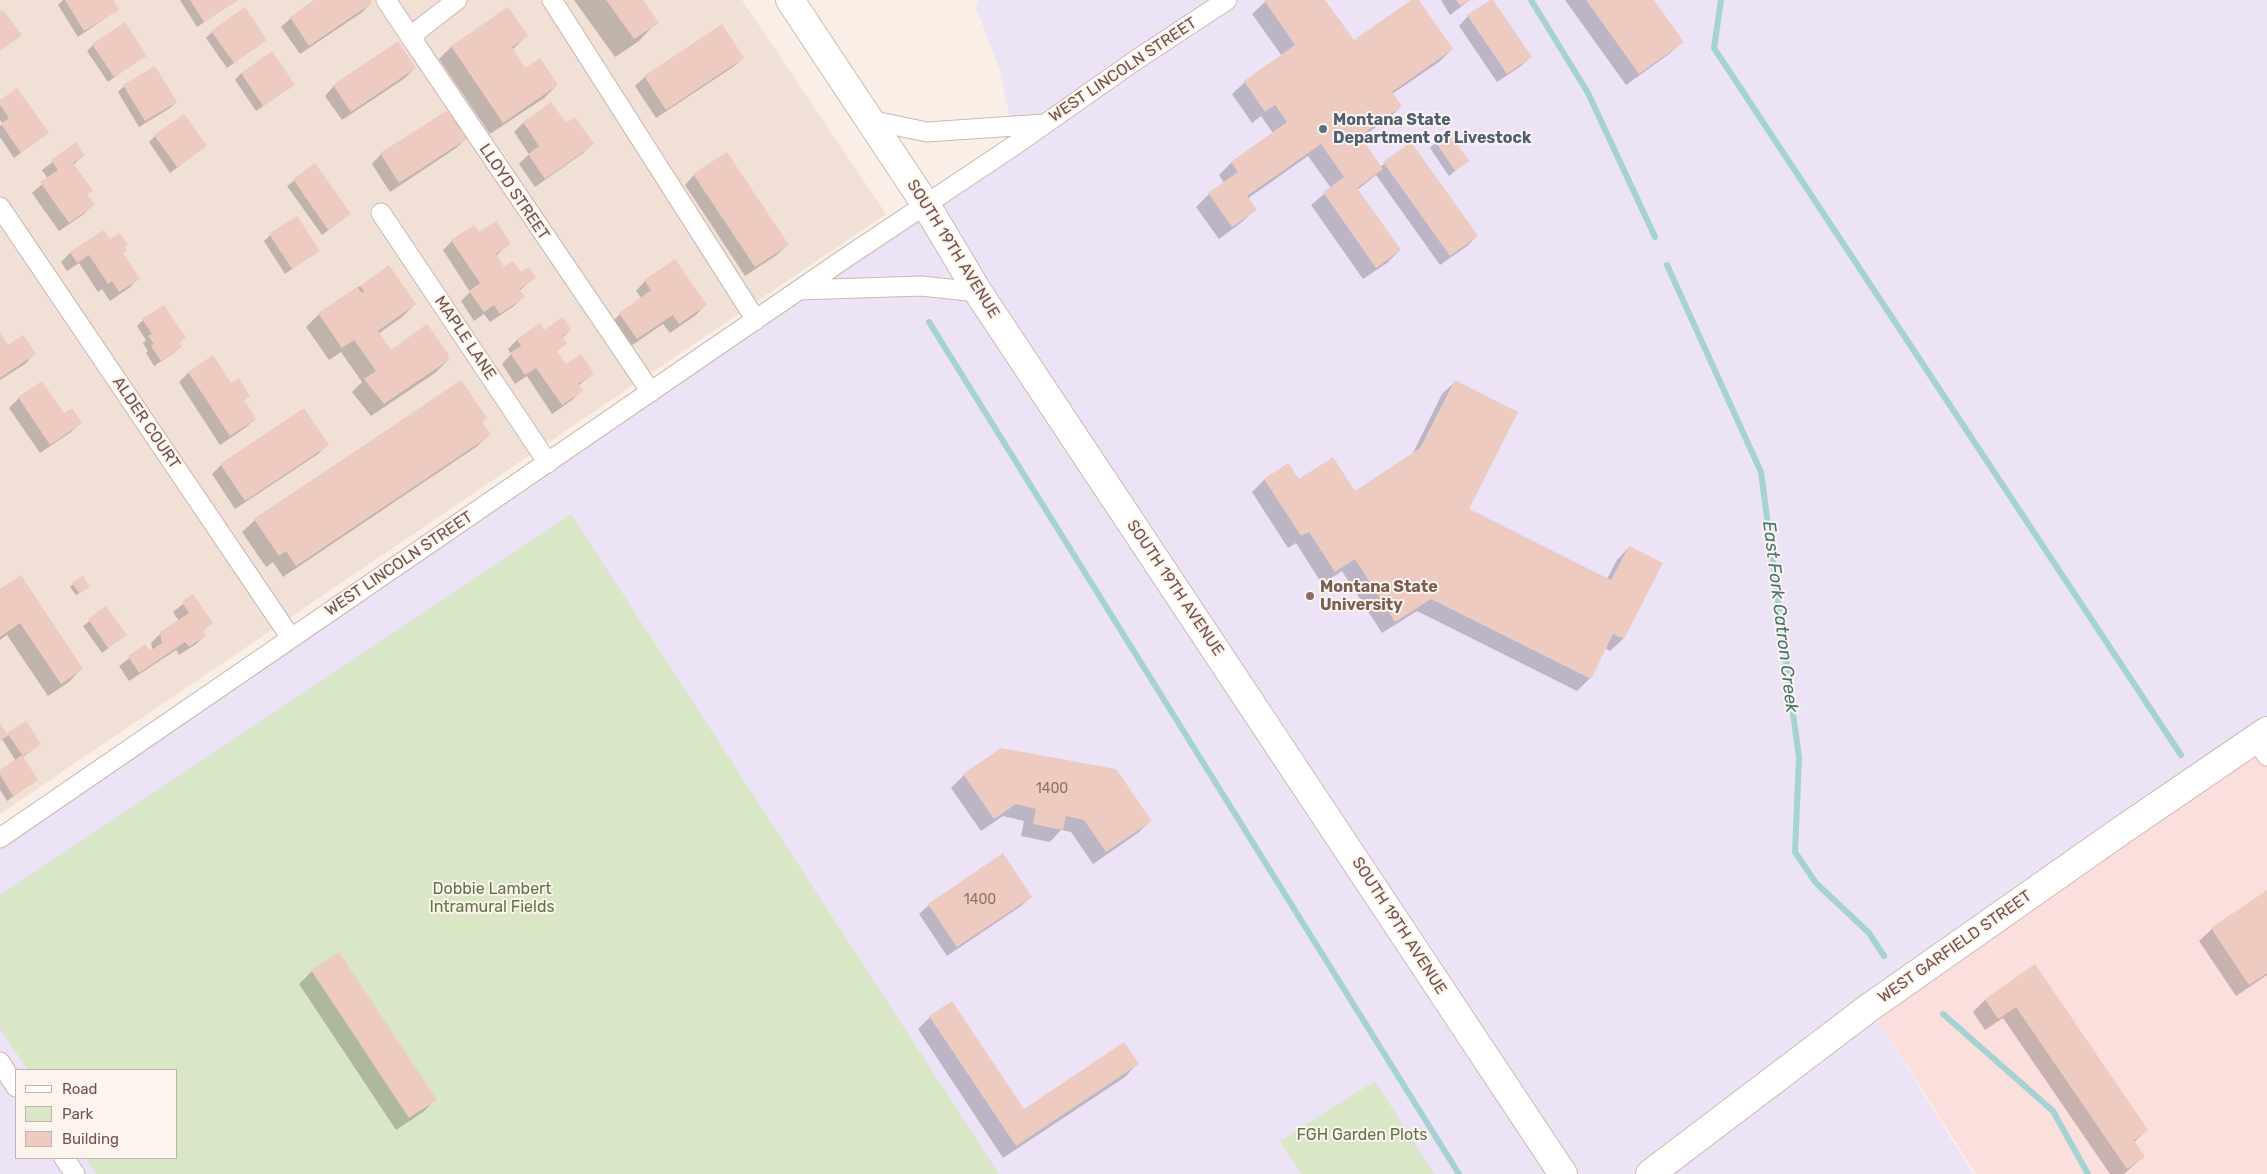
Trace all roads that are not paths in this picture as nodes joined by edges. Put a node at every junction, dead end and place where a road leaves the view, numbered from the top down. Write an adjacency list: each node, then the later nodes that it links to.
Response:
1 (386, 0): 6 (street, LLOYD STREET)
2 (457, 0): 6 (street)
3 (552, 0): 14 (street)
4 (790, 0): 7 (main road, SOUTH 19TH AVENUE)
5 (1227, 0): 8 (street, WEST LINCOLN STREET)
6 (414, 42): 15 (street, LLOYD STREET)
7 (869, 120): 8 (street, WEST LINCOLN STREET); 9 (main road, SOUTH 19TH AVENUE)
8 (1045, 124): 9 (street, WEST LINCOLN STREET)
9 (926, 205): 12 (street, WEST LINCOLN STREET); 13 (main road, SOUTH 19TH AVENUE)
10 (0, 207): 17 (street, ALDER COURT)
11 (381, 213): 16 (street, MAPLE LANE)
12 (799, 290): 13 (street); 14 (street, WEST LINCOLN STREET)
13 (978, 292): 24 (main road, SOUTH 19TH AVENUE)
14 (756, 320): 15 (street, WEST LINCOLN STREET)
15 (651, 392): 16 (street, WEST LINCOLN STREET)
16 (548, 463): 17 (street, WEST LINCOLN STREET)
17 (291, 638): 19 (street, WEST LINCOLN STREET)
18 (2263, 742): 25 (main road, WEST GARFIELD STREET)
19 (0, 838)
20 (0, 1062): 21 (street)
21 (15, 1084)
22 (65, 1159): 23 (street)
23 (75, 1174)
24 (1563, 1174)
25 (1650, 1174)

